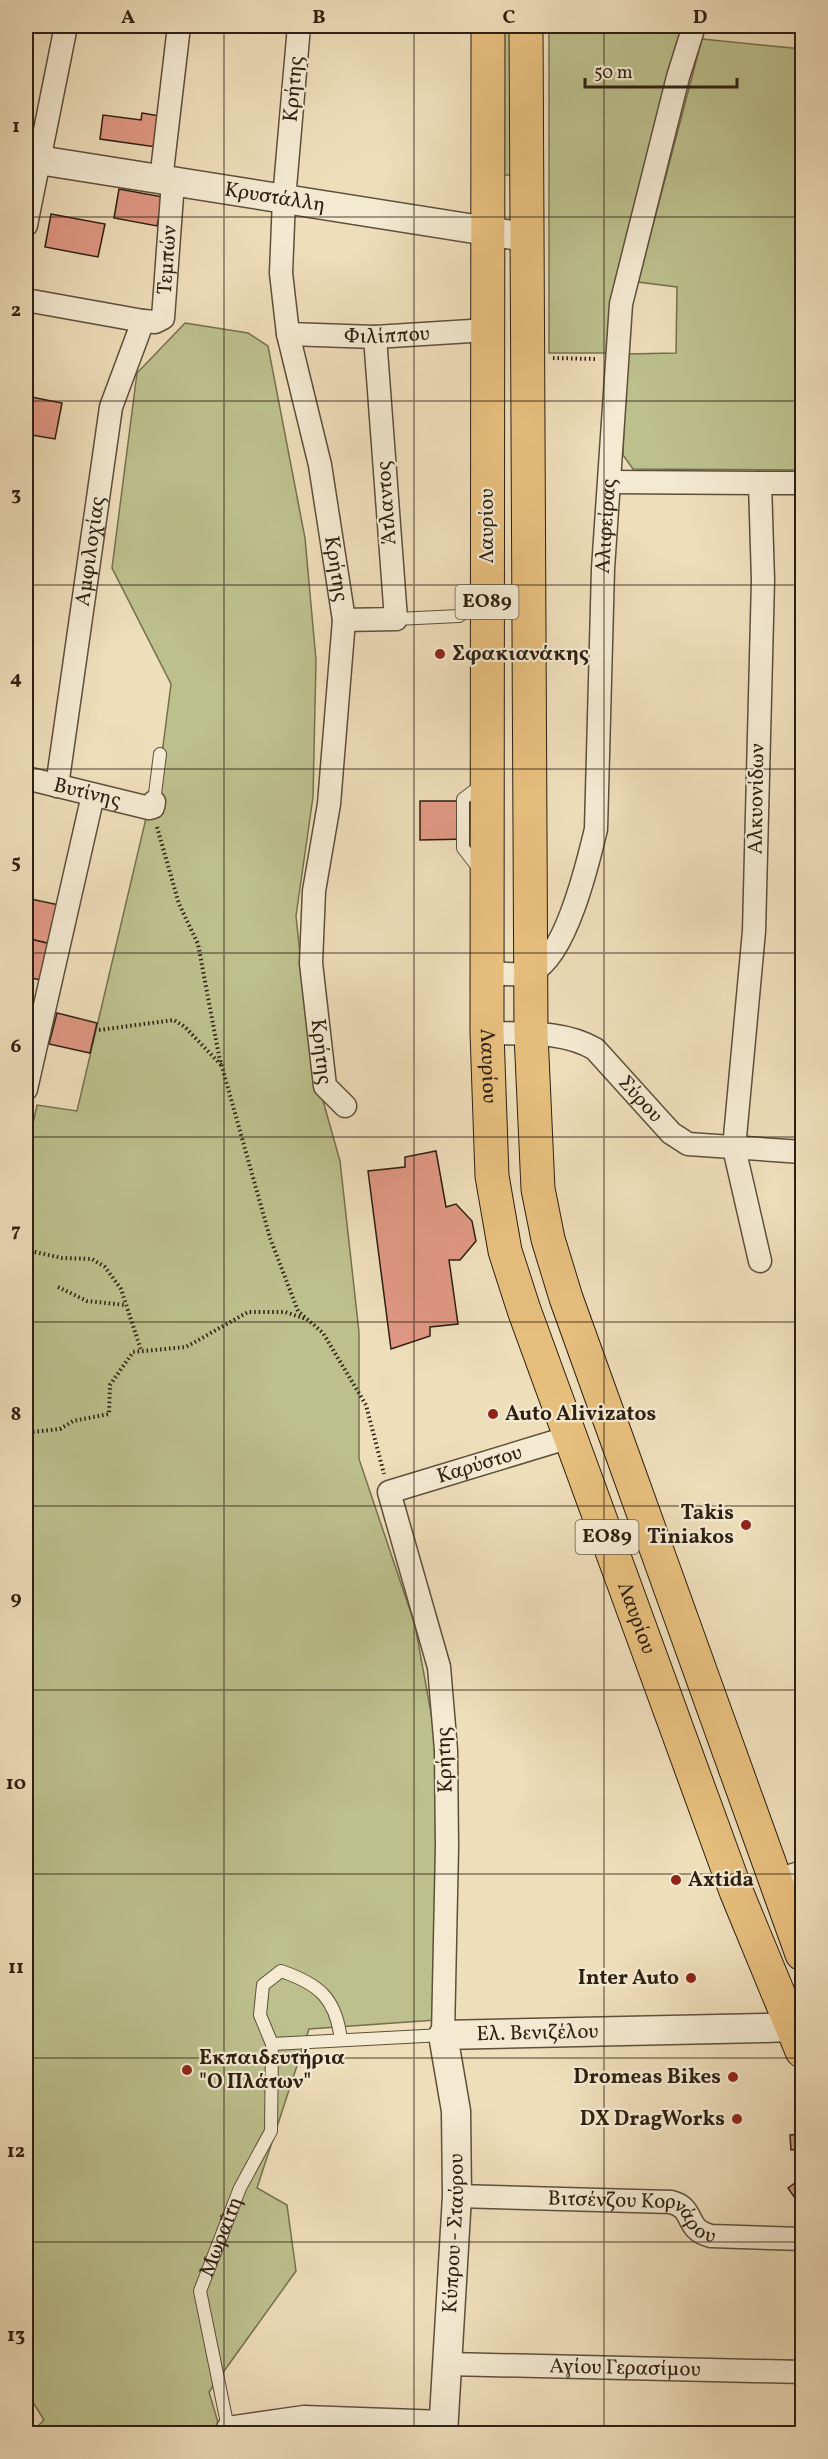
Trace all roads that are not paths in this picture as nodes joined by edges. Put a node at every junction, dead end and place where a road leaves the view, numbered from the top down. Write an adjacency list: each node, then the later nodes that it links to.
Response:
1 (66, 26): 7 (street)
2 (179, 26): 8 (street, Τεμπών)
3 (299, 26): 9 (street, Κρήτης)
4 (488, 26): 11 (main road, Λαυρίου / ΕΟ89)
5 (526, 26): 12 (main road, Λαυρίου / ΕΟ89)
6 (694, 26): 18 (street, Αλιφείρας)
7 (32, 159): 8 (street, Κρυστάλλη); 10 (street)
8 (167, 181): 9 (street, Κρυστάλλη); 14 (street, Τεμπών)
9 (284, 199): 11 (street, Κρυστάλλη); 16 (street, Κρήτης)
10 (26, 225)
11 (487, 231): 12 (street, Κρυστάλλη); 15 (main road, Λαυρίου / ΕΟ89)
12 (525, 237): 30 (main road, Λαυρίου / ΕΟ89)
13 (26, 300): 14 (street)
14 (143, 321): 26 (street, Αμφιλοχίας)
15 (486, 330): 17 (street, Φιλίππου); 21 (main road, Λαυρίου / ΕΟ89)
16 (288, 334): 17 (street, Φιλίππου); 23 (street, Κρήτης)
17 (375, 337): 22 (street, Άτλαντος)
18 (610, 482): 19 (street); 30 (street, Αλιφείρας)
19 (760, 483): 20 (street); 35 (street, Αλκυονίδων)
20 (802, 483)
21 (487, 596): 22 (lane); 29 (main road, Λαυρίου / ΕΟ89)
22 (396, 619): 23 (street)
23 (344, 620): 34 (street, Κρήτης)
24 (160, 754): 28 (lane)
25 (26, 778): 26 (street, Βυτίνης)
26 (57, 786): 27 (street, Βυτίνης)
27 (93, 795): 28 (street, Βυτίνης); 33 (street)
28 (152, 805)
29 (486, 973): 30 (street); 31 (main road, Λαυρίου / ΕΟ89)
30 (531, 973): 32 (main road, Λαυρίου / ΕΟ89)
31 (487, 1033): 32 (street, Σύρου); 38 (main road, Λαυρίου / ΕΟ89)
32 (531, 1034): 35 (street, Σύρου); 40 (main road, Λαυρίου / ΕΟ89)
33 (26, 1089)
34 (345, 1106)
35 (734, 1148): 36 (street, Σύρου); 37 (street, Αλκυονίδων)
36 (802, 1152)
37 (760, 1261)
38 (570, 1437): 39 (street, Καρύστου); 42 (main road, Λαυρίου / ΕΟ89)
39 (389, 1492): 43 (street, Κρήτης)
40 (790, 1876): 41 (main road, Λαυρίου / ΕΟ89)
41 (799, 1934)
42 (799, 2034): 43 (street, Ελ. Βενιζέλου)
43 (443, 2035): 44 (lane, Ελ. Βενιζέλου); 46 (street, Κύπρου - Σταύρου)
44 (341, 2040): 45 (lane, Ελ. Βενιζέλου); 45 (lane)
45 (272, 2044): 51 (lane, Μωραΐτη)
46 (457, 2196): 47 (street, Βιτσένζου Κορνάρου); 48 (street, Κύπρου - Σταύρου)
47 (802, 2239)
48 (448, 2364): 49 (street, Αγίου Γερασίμου); 50 (street, Κύπρου - Σταύρου)
49 (802, 2372)
50 (443, 2428): 51 (street)
51 (229, 2430)

